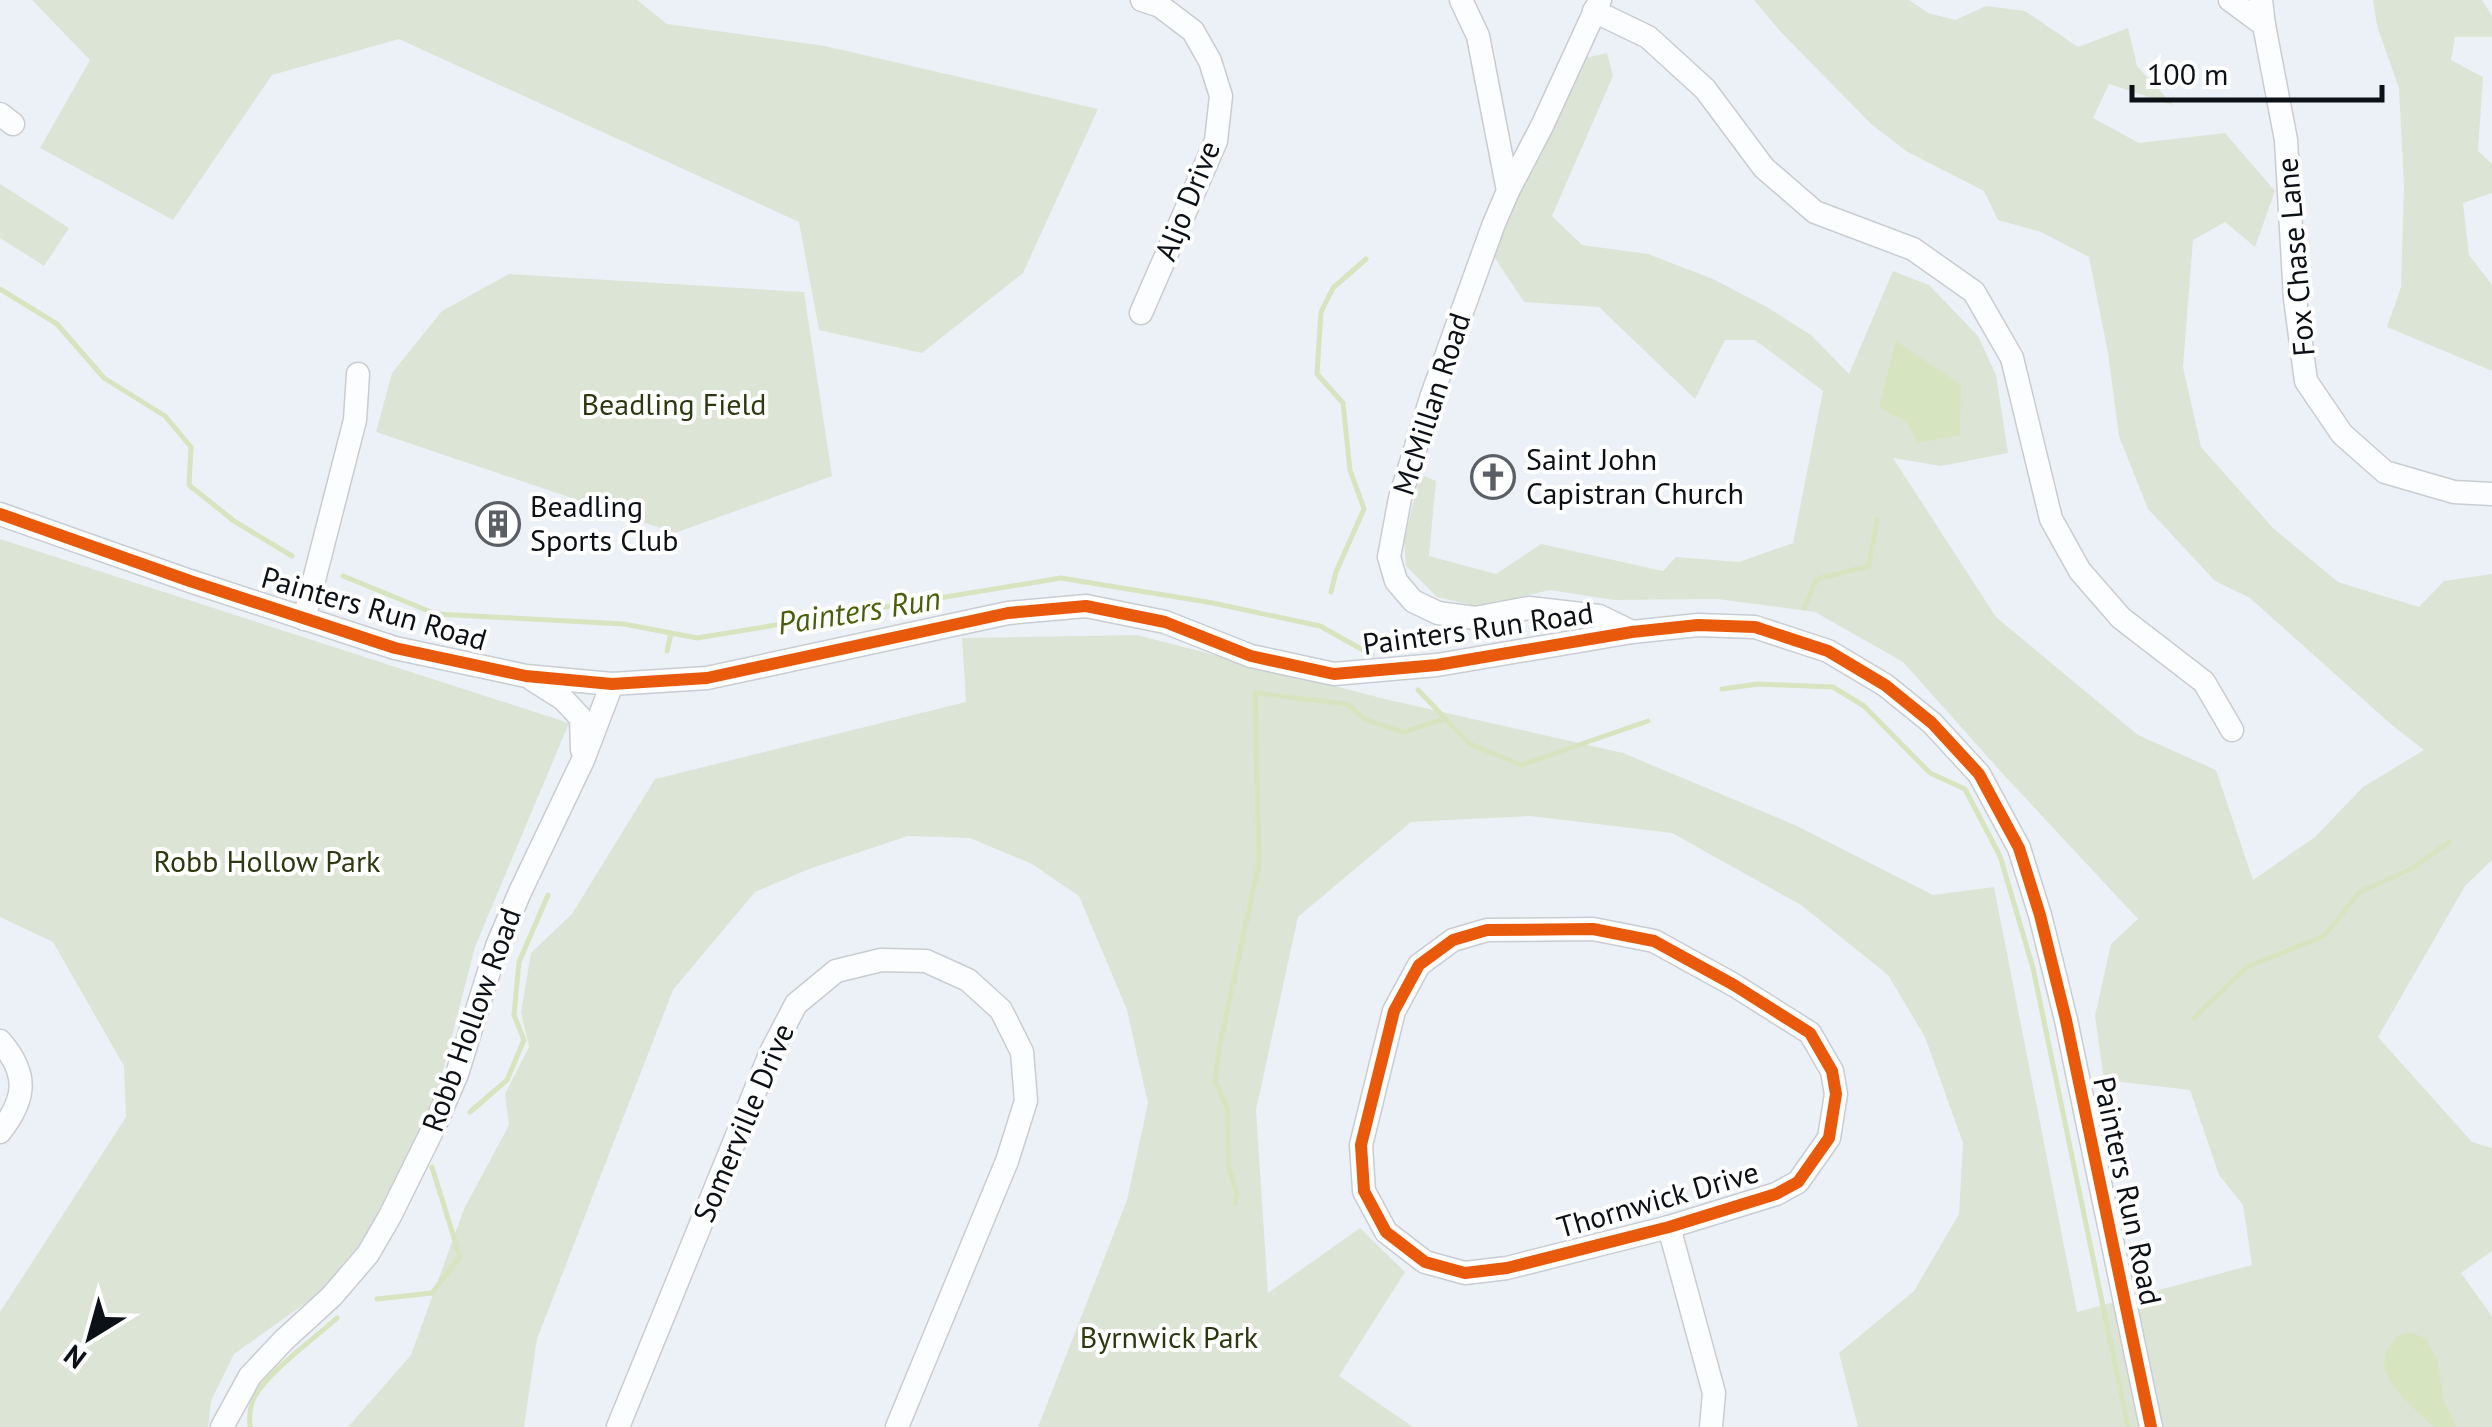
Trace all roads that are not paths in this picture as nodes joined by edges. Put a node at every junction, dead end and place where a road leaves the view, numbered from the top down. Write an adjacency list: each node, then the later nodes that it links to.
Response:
1 (1461, 0): 7 (street)
2 (2230, 0): 6 (street)
3 (2261, 0): 6 (street, Fox Chase Lane)
4 (1155, 2): 8 (street, Aljo Drive)
5 (1597, 6): 7 (street, McMillan Road); 16 (street)
6 (2264, 24): 10 (street, Fox Chase Lane)
7 (1508, 191): 13 (street, McMillan Road)
8 (1141, 313)
9 (358, 374): 12 (street)
10 (2492, 494)
11 (0, 514): 12 (street, Painters Run Road)
12 (304, 619): 14 (street, Painters Run Road)
13 (1632, 632): 15 (street, Painters Run Road); 25 (street, Painters Run Road)
14 (526, 676): 15 (street, Painters Run Road); 17 (street)
15 (612, 684): 17 (street, Robb Hollow Road)
16 (2232, 730)
17 (583, 760): 21 (street, Robb Hollow Road)
18 (0, 1041): 19 (street)
19 (0, 1132)
20 (1668, 1227): 20 (street, Thornwick Drive); 24 (street)
21 (222, 1427)
22 (618, 1427): 23 (street, Somerville Drive)
23 (897, 1427)
24 (1711, 1427)
25 (2151, 1427)

